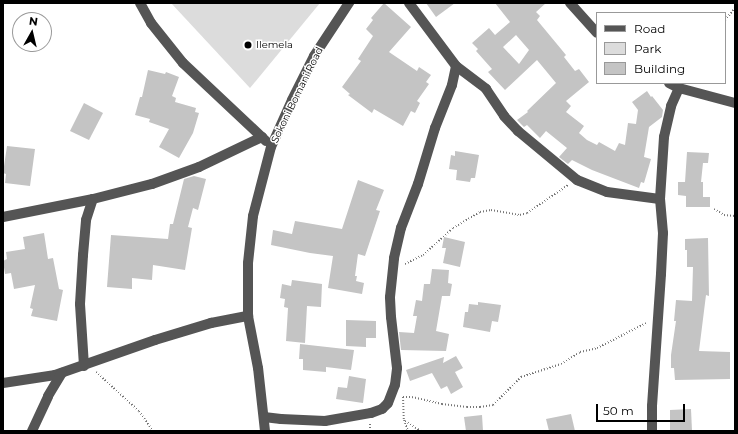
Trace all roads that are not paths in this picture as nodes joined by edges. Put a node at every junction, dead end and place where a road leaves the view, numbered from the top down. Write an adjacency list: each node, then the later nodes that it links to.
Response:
1 (140, 3): 10 (street)
2 (349, 3): 11 (street, Sokoni Bomani Road)
3 (409, 3): 6 (street)
4 (570, 3): 5 (street)
5 (596, 32)
6 (456, 66): 13 (street); 21 (street)
7 (671, 84): 8 (street)
8 (679, 88): 9 (street); 13 (street)
9 (735, 103)
10 (262, 138): 11 (street); 12 (street)
11 (271, 147): 17 (street, Sokoni Bomani Road)
12 (93, 199): 14 (street); 16 (street)
13 (660, 199): 24 (street)
14 (73, 203): 15 (street); 16 (street)
15 (3, 217)
16 (86, 220): 18 (street)
17 (248, 316): 18 (street); 21 (street, Sokoni Bomani Road)
18 (86, 365): 19 (street)
19 (62, 373): 20 (street); 22 (street)
20 (3, 383)
21 (264, 417): 23 (street, Sokoni Bomani Road)
22 (32, 431)
23 (265, 431)
24 (652, 431)

